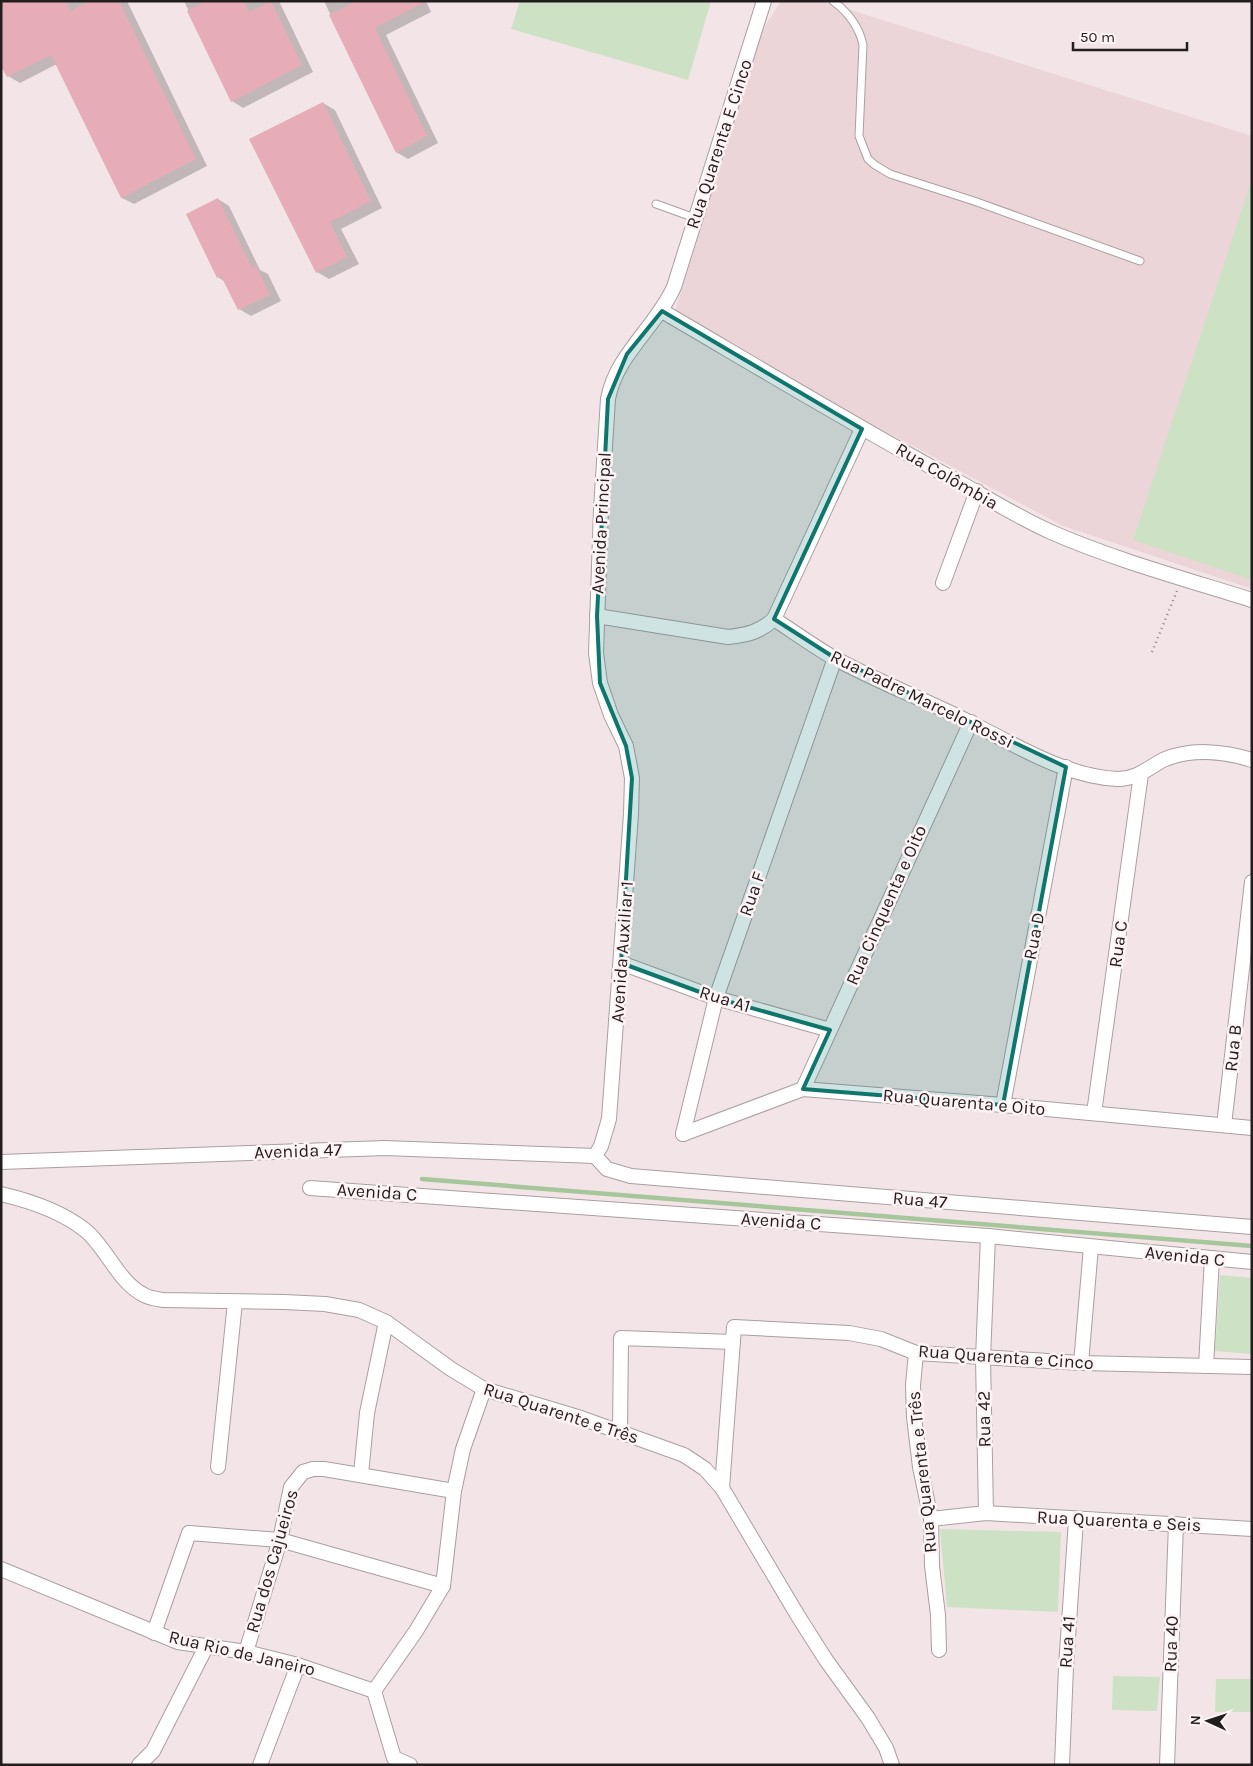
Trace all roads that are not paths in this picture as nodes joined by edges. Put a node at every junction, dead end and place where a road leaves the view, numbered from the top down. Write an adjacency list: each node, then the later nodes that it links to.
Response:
1 (764, 1): 4 (street, Rua Quarenta E Cinco)
2 (833, 1): 5 (lane)
3 (656, 204): 4 (lane)
4 (695, 218): 6 (street, Rua Quarenta E Cinco)
5 (1140, 261)
6 (662, 311): 7 (street, Rua Colômbia); 11 (street, Avenida Principal)
7 (862, 428): 8 (street, Rua Colômbia); 12 (street)
8 (977, 491): 9 (street); 10 (street, Rua Colômbia)
9 (943, 583)
10 (1252, 600)
11 (597, 616): 12 (street); 15 (street, Avenida Principal)
12 (774, 619): 13 (street, Rua Padre Marcelo Rossi)
13 (835, 658): 14 (street, Rua Padre Marcelo Rossi); 21 (street, Rua F)
14 (971, 722): 17 (street, Rua Padre Marcelo Rossi); 22 (street, Rua Cinquenta e Oito)
15 (626, 746): 20 (street, Avenida Auxiliar 1)
16 (1252, 760): 18 (street, Rua Padre Marcelo Rossi)
17 (1066, 767): 18 (street, Rua Padre Marcelo Rossi); 24 (street, Rua D)
18 (1141, 774): 25 (street, Rua C)
19 (1252, 882): 26 (street, Rua B)
20 (621, 963): 21 (street, Rua A1); 29 (street, Avenida Auxiliar 1)
21 (716, 998): 22 (street, Rua A1); 28 (street, Rua F)
22 (830, 1030): 23 (street, Rua Cinquenta e Oito)
23 (803, 1090): 24 (street, Rua Quarenta e Oito); 28 (street, Rua Quarenta e Oito)
24 (1003, 1105): 25 (street, Rua Quarenta e Oito)
25 (1094, 1113): 26 (street, Rua Quarenta e Oito)
26 (1224, 1125): 27 (street, Rua Quarenta e Oito)
27 (1252, 1128)
28 (683, 1134)
29 (595, 1156): 30 (street, Avenida 47); 33 (street, Rua 47)
30 (1, 1162)
31 (310, 1188): 34 (street, Avenida C)
32 (1, 1194): 38 (street, Rua Quarente e Três)
33 (1252, 1227)
34 (988, 1236): 35 (street, Avenida C); 42 (street, Rua 42)
35 (1091, 1247): 36 (street, Avenida C); 43 (street)
36 (1212, 1258): 37 (street, Avenida C); 44 (street)
37 (1252, 1262)
38 (235, 1302): 39 (street, Rua Quarente e Três); 48 (street)
39 (386, 1322): 46 (street, Rua Quarente e Três); 49 (street)
40 (733, 1342): 41 (street, Rua Quarenta e Cinco); 47 (street); 50 (street)
41 (916, 1353): 42 (street, Rua Quarenta e Cinco); 53 (street, Rua Quarenta e Três)
42 (983, 1358): 43 (street, Rua Quarenta e Cinco); 52 (street, Rua 42)
43 (1081, 1363): 44 (street, Rua Quarenta e Cinco)
44 (1206, 1366): 45 (street, Rua Quarenta e Cinco)
45 (1252, 1367)
46 (484, 1389): 47 (street, Rua Quarente e Três); 51 (street)
47 (620, 1432): 50 (street, Rua Quarente e Três)
48 (218, 1467)
49 (361, 1474): 51 (street); 57 (street, Rua dos Cajueiros)
50 (722, 1488): 69 (street, Rua Quarente e Três)
51 (454, 1491): 59 (street)
52 (986, 1513): 53 (street, Rua Quarenta e Seis); 54 (street, Rua Quarenta e Seis)
53 (931, 1519): 62 (street, Rua Quarenta e Três)
54 (1076, 1520): 55 (street, Rua Quarenta e Seis); 70 (street, Rua 41)
55 (1176, 1524): 56 (street, Rua Quarenta e Seis); 71 (street, Rua 40)
56 (1252, 1529)
57 (280, 1540): 59 (street); 60 (street); 63 (street, Rua dos Cajueiros)
58 (1, 1569): 60 (street, Rua Rio de Janeiro)
59 (443, 1586): 65 (street)
60 (154, 1633): 61 (street, Rua Rio de Janeiro)
61 (206, 1647): 63 (street, Rua Rio de Janeiro); 66 (street)
62 (939, 1650)
63 (246, 1652): 64 (street, Rua Rio de Janeiro)
64 (298, 1665): 65 (street, Rua Rio de Janeiro); 67 (street)
65 (374, 1691): 68 (street)
66 (139, 1765)
67 (260, 1765)
68 (410, 1765)
69 (892, 1765)
70 (1062, 1765)
71 (1166, 1765)

